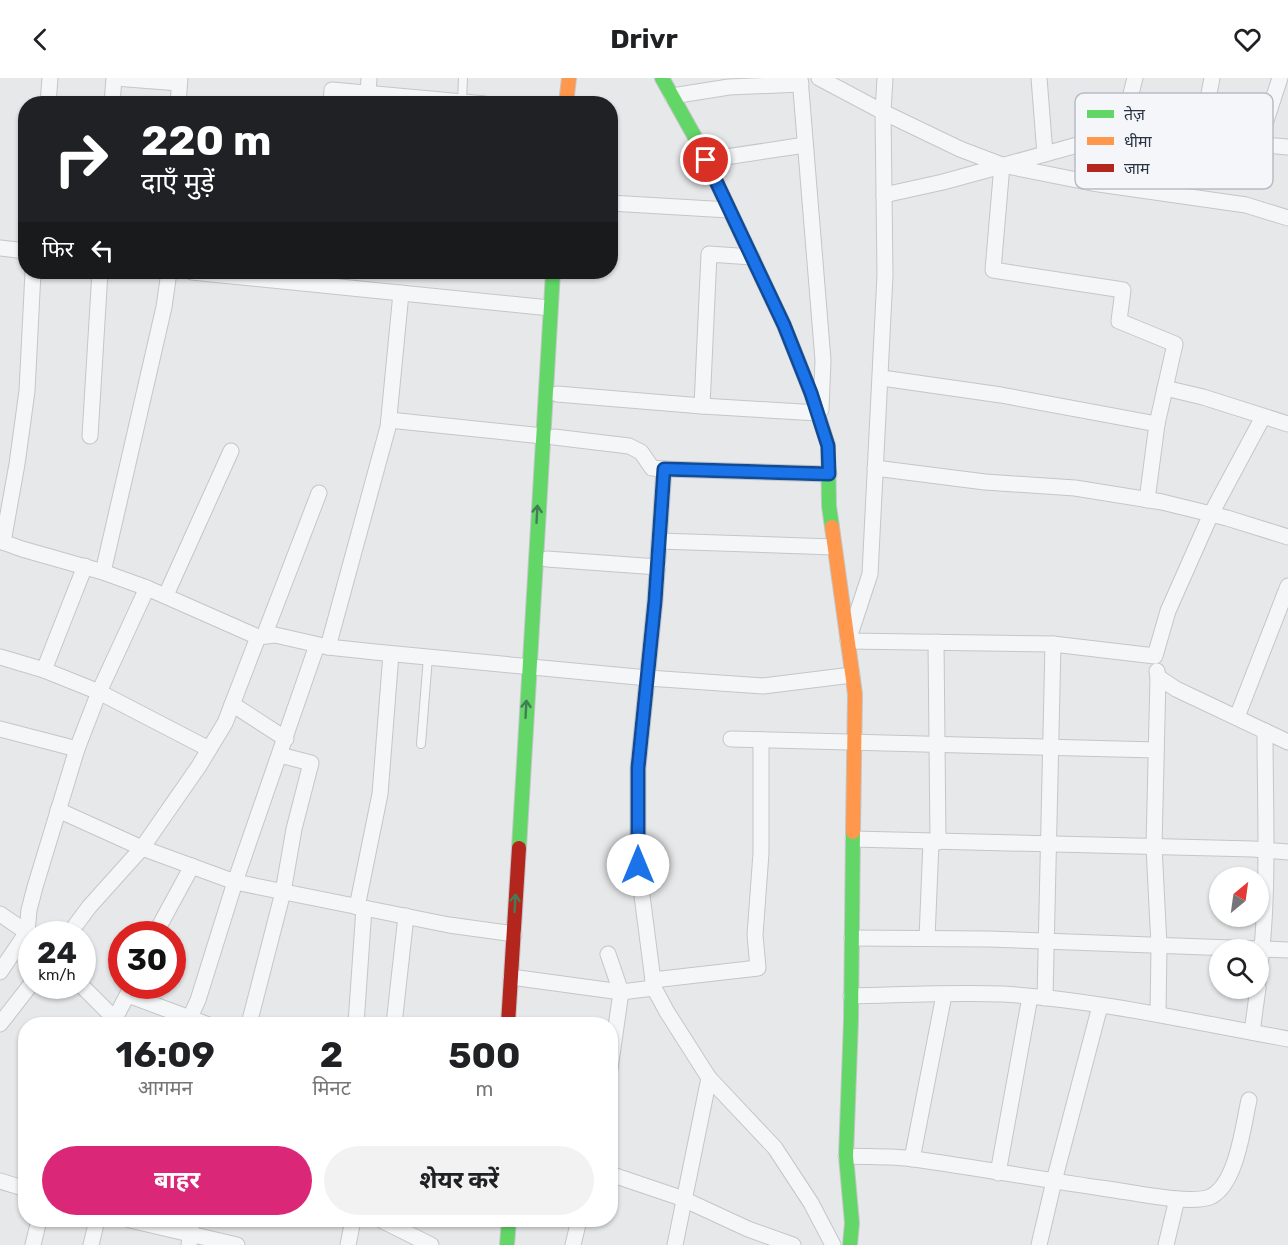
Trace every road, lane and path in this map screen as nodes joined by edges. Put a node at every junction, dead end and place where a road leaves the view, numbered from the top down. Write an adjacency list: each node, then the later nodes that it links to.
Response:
1 (50, 78): 18 (street)
2 (115, 78): 13 (street); 19 (street)
3 (463, 78): 23 (lane)
4 (568, 78): 24 (main road)
5 (579, 78): 25 (main road)
6 (662, 78): 26 (main road)
7 (819, 78): 28 (street)
8 (885, 78): 28 (street)
9 (1040, 78): 33 (street)
10 (1135, 78): 16 (street)
11 (1212, 78): 17 (street)
12 (1280, 78): 27 (street)
13 (180, 81): 20 (street)
14 (800, 81): 26 (street); 29 (street)
15 (368, 86): 21 (street); 22 (street)
16 (1131, 93)
17 (1209, 93)
18 (49, 96)
19 (113, 96)
20 (179, 96)
21 (332, 96)
22 (392, 96)
23 (462, 96)
24 (567, 96)
25 (578, 96)
26 (672, 96): 34 (main road)
27 (1273, 99)
28 (883, 112): 35 (street); 38 (street)
29 (805, 145): 34 (street); 57 (street)
30 (1075, 146): 33 (street)
31 (1273, 146): 32 (street)
32 (1288, 147)
33 (1045, 154): 35 (street)
34 (706, 160): 40 (main road)
35 (1002, 165): 36 (street); 38 (street); 54 (street)
36 (1075, 180)
37 (1134, 189): 41 (street)
38 (884, 195): 53 (street)
39 (618, 203): 40 (street)
40 (729, 210): 44 (main road)
41 (1288, 218)
42 (0, 248): 43 (street)
43 (18, 250)
44 (752, 258): 56 (street); 57 (main road)
45 (33, 279): 72 (street)
46 (100, 279): 62 (street)
47 (168, 279): 78 (street)
48 (285, 279): 51 (street)
49 (552, 279): 52 (main road)
50 (565, 279): 55 (main road)
51 (401, 293): 52 (street); 59 (street)
52 (550, 308): 63 (main road)
53 (882, 378): 60 (street); 65 (street)
54 (1165, 388): 58 (street); 60 (street)
55 (557, 394): 56 (street); 63 (main road)
56 (702, 406): 57 (street)
57 (819, 416): 67 (main road)
58 (1263, 417): 61 (street); 70 (street)
59 (389, 420): 63 (street); 86 (street)
60 (1157, 424): 69 (street)
61 (1288, 424)
62 (90, 436)
63 (548, 437): 66 (street); 75 (main road); 91 (main road, one-way to 63)
64 (231, 451): 81 (street)
65 (875, 468): 69 (street); 83 (street)
66 (664, 469): 67 (street); 73 (street)
67 (829, 474): 74 (main road)
68 (319, 493): 82 (street)
69 (1147, 500): 70 (street)
70 (1211, 514): 71 (street); 88 (street)
71 (1288, 537)
72 (1, 541): 76 (street)
73 (659, 541): 74 (street); 77 (street)
74 (834, 547): 83 (main road)
75 (547, 559): 77 (street); 91 (main road)
76 (85, 566): 78 (street); 92 (street)
77 (658, 567): 95 (street)
78 (103, 572): 80 (street)
79 (1288, 586): 98 (street)
80 (147, 588): 81 (street); 96 (street)
81 (166, 595): 82 (street)
82 (261, 637): 86 (street); 97 (street)
83 (848, 641): 84 (street); 93 (main road)
84 (936, 642): 85 (street); 107 (street)
85 (1053, 644): 88 (street); 108 (street)
86 (322, 646): 87 (street); 102 (street)
87 (391, 654): 90 (street); 124 (street)
88 (1155, 656): 94 (street)
89 (0, 657): 92 (street)
90 (428, 657): 91 (street); 106 (lane)
91 (535, 667): 95 (street); 131 (main road, one-way to 91); 143 (main road)
92 (44, 670): 96 (street)
93 (852, 675): 95 (street); 104 (main road)
94 (1158, 677): 98 (street); 111 (street)
95 (648, 678): 144 (street)
96 (99, 692): 109 (street); 110 (street)
97 (232, 704): 102 (street); 110 (street)
98 (1237, 717): 100 (street)
99 (0, 729): 109 (street)
100 (1265, 731): 105 (street); 119 (street)
101 (731, 739): 103 (street)
102 (286, 740): 112 (street)
103 (761, 740): 104 (street); 144 (street)
104 (854, 742): 107 (street); 114 (main road)
105 (1288, 742)
106 (422, 744)
107 (938, 744): 108 (street); 115 (street)
108 (1050, 747): 111 (street); 116 (street)
109 (77, 749): 113 (street)
110 (209, 749): 117 (street)
111 (1156, 750): 118 (street)
112 (280, 755): 122 (street); 123 (street)
113 (58, 810): 117 (street); 127 (street)
114 (853, 839): 115 (street); 132 (main road)
115 (934, 842): 116 (street); 133 (street)
116 (1049, 845): 118 (street); 135 (street)
117 (142, 848): 121 (street); 128 (street)
118 (1154, 848): 119 (street); 136 (street)
119 (1266, 850): 120 (street); 134 (street)
120 (1288, 852)
121 (192, 866): 122 (street); 129 (street)
122 (235, 882): 123 (street); 159 (street)
123 (283, 892): 124 (street); 160 (street)
124 (361, 907): 126 (street); 161 (street)
125 (0, 914): 130 (street)
126 (406, 916): 131 (street); 162 (street)
127 (30, 921)
128 (79, 921)
129 (162, 921)
130 (18, 926)
131 (513, 934): 143 (main road)
132 (852, 938): 133 (street); 147 (main road)
133 (927, 938): 135 (street)
134 (1263, 939)
135 (1045, 941): 136 (street); 148 (street)
136 (1160, 945): 137 (street); 155 (street)
137 (1209, 947)
138 (18, 948): 142 (street)
139 (1269, 949): 140 (street)
140 (1288, 950)
141 (608, 954): 145 (street)
142 (0, 972)
143 (517, 978): 145 (street); 163 (main road); 164 (main road)
144 (654, 984): 145 (street); 169 (street)
145 (621, 992): 165 (street)
146 (944, 994): 147 (street); 148 (street); 172 (street)
147 (851, 996): 171 (main road)
148 (1038, 997): 154 (street); 173 (street)
149 (20, 999): 166 (street)
150 (94, 999): 156 (street)
151 (126, 999): 157 (street)
152 (146, 999): 158 (street)
153 (1256, 999): 167 (street)
154 (1100, 1006): 155 (street); 176 (street)
155 (1158, 1014): 167 (street)
156 (110, 1017)
157 (119, 1017)
158 (179, 1017)
159 (190, 1017)
160 (251, 1017)
161 (356, 1017)
162 (395, 1017)
163 (509, 1017)
164 (520, 1017)
165 (617, 1017)
166 (0, 1024)
167 (1251, 1032): 168 (street)
168 (1288, 1039)
169 (709, 1078): 179 (street); 199 (street)
170 (1249, 1100): 178 (street)
171 (846, 1156): 172 (street); 200 (main road)
172 (912, 1159): 173 (street)
173 (998, 1173): 176 (street)
174 (618, 1177): 179 (street)
175 (0, 1181): 177 (street)
176 (1054, 1181): 178 (street); 201 (street)
177 (18, 1187)
178 (1177, 1199): 202 (street)
179 (684, 1200): 197 (street); 198 (street)
180 (37, 1227): 190 (street)
181 (95, 1227): 191 (street)
182 (162, 1227): 188 (street)
183 (352, 1227): 193 (street)
184 (394, 1227): 189 (street)
185 (497, 1227): 194 (main road)
186 (508, 1227): 195 (main road)
187 (577, 1227): 196 (street)
188 (190, 1233): 192 (street)
189 (425, 1243)
190 (33, 1245)
191 (91, 1245)
192 (237, 1245)
193 (348, 1245)
194 (496, 1245)
195 (507, 1245)
196 (573, 1245)
197 (675, 1245)
198 (793, 1245)
199 (833, 1245)
200 (850, 1245)
201 (1039, 1245)
202 (1166, 1245)

